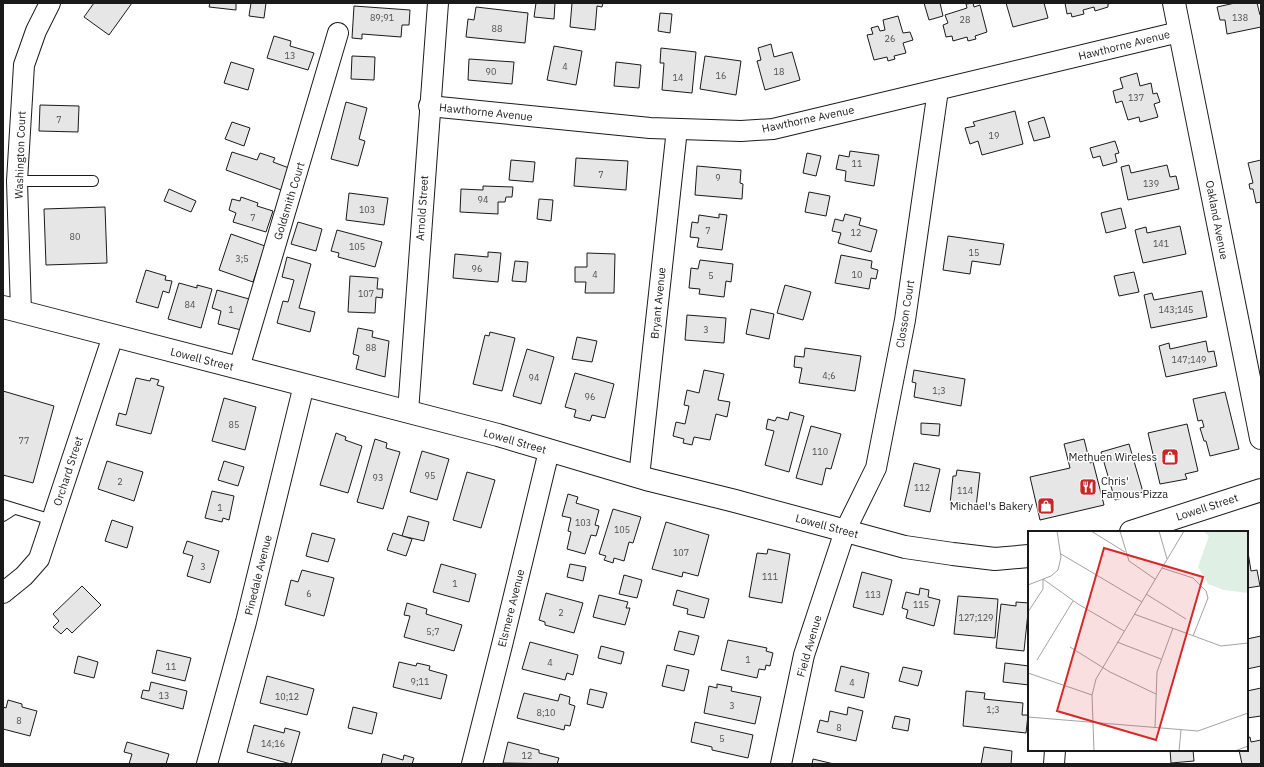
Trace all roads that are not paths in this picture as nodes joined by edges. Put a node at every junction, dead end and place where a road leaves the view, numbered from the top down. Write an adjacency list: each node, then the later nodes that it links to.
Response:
1 (50, 3): 9 (street, Washington Court)
2 (438, 3): 7 (street, Arnold Street)
3 (1174, 3): 4 (main road, Oakland Avenue)
4 (1180, 32): 6 (street, Hawthorne Avenue); 15 (main road, Oakland Avenue)
5 (338, 33): 13 (street, Goldsmith Court)
6 (938, 90): 8 (street, Hawthorne Avenue); 25 (street, Closson Court)
7 (429, 106): 8 (street, Hawthorne Avenue); 16 (street, Arnold Street)
8 (677, 129): 19 (street, Bryant Avenue)
9 (17, 181): 10 (lane); 11 (street, Washington Court)
10 (93, 181)
11 (12, 309): 12 (main road, Lowell Street)
12 (113, 336): 13 (main road, Lowell Street); 24 (street, Orchard Street)
13 (239, 368): 14 (main road, Lowell Street)
14 (304, 385): 16 (main road, Lowell Street); 30 (street, Pinedale Avenue)
15 (1256, 389): 17 (main road, Oakland Avenue)
16 (408, 412): 18 (main road, Lowell Street)
17 (1261, 438)
18 (549, 451): 19 (main road, Lowell Street); 31 (street, Elsmere Avenue)
19 (639, 478): 25 (main road, Lowell Street)
20 (1261, 490): 26 (main road, Lowell Street)
21 (3, 505): 22 (lane)
22 (14, 509): 23 (lane); 24 (lane)
23 (3, 516)
24 (52, 520): 28 (street, Orchard Street)
25 (845, 531): 27 (main road, Lowell Street); 32 (street, Field Avenue)
26 (1134, 531)
27 (1028, 556)
28 (3, 592)
29 (1055, 751): 33 (street)
30 (207, 764)
31 (472, 764)
32 (781, 764)
33 (1054, 764)

